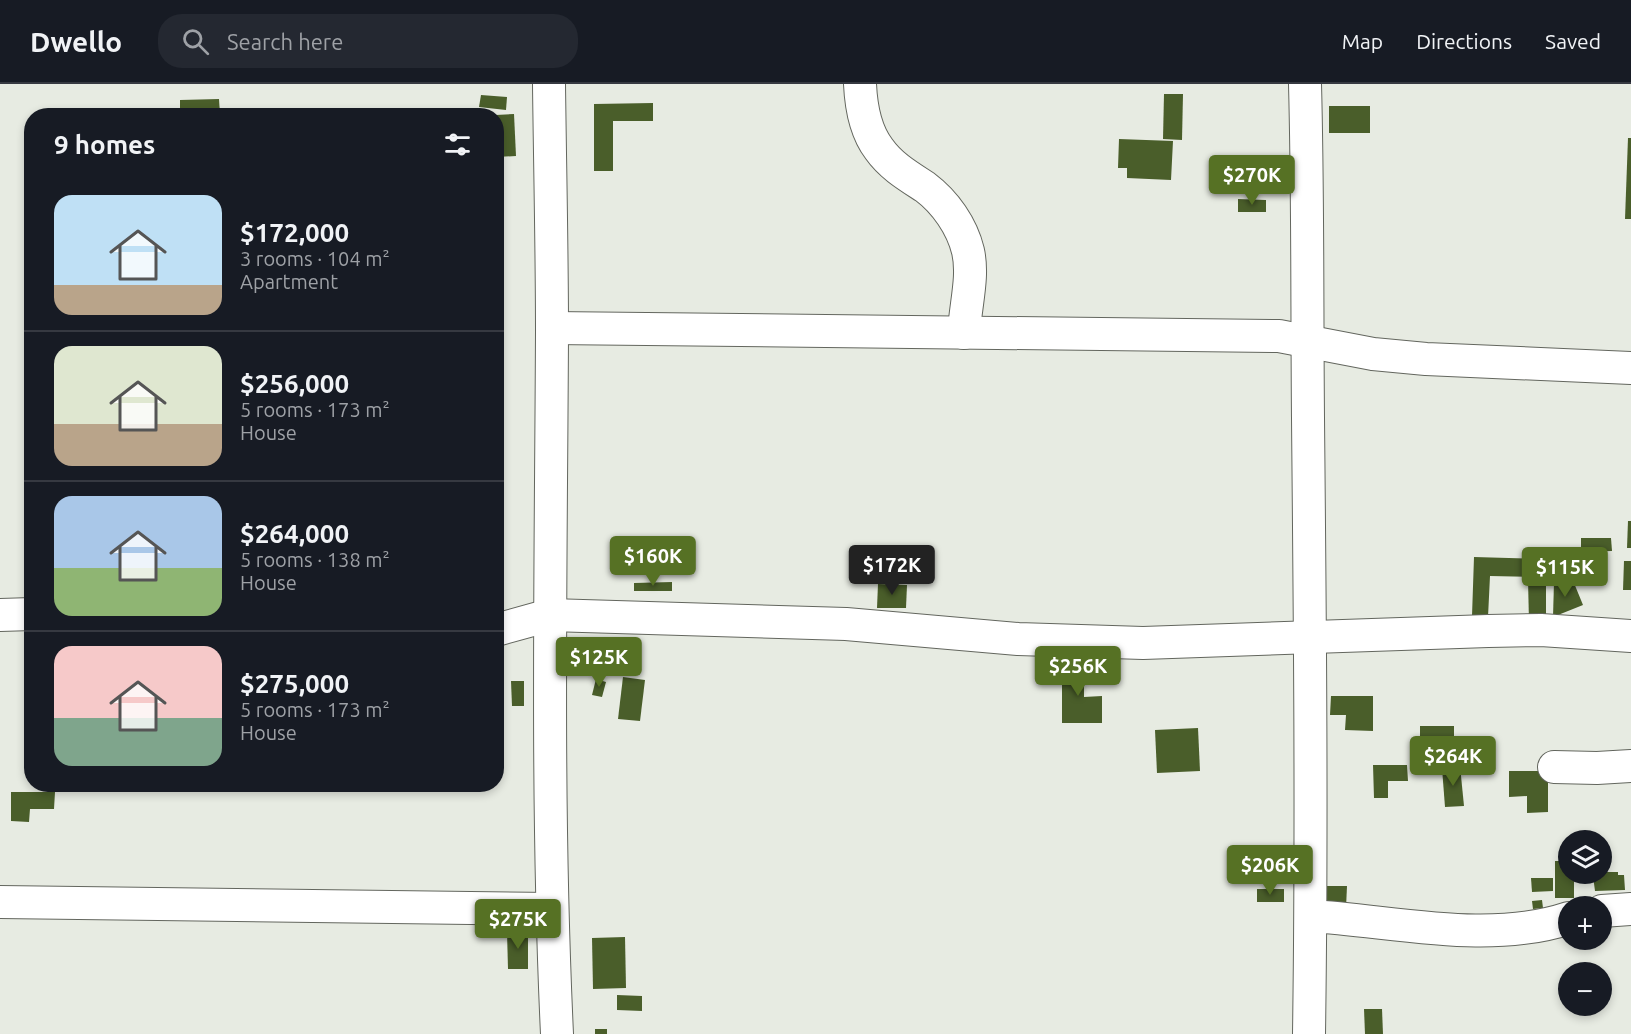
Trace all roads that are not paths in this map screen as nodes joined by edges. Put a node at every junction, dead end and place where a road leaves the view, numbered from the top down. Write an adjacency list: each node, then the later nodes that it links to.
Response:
1 (549, 84): 4 (street)
2 (860, 84): 5 (street)
3 (1305, 84): 6 (street)
4 (552, 328): 5 (street); 10 (street)
5 (964, 333): 6 (street)
6 (1307, 340): 7 (street); 13 (street)
7 (1631, 368)
8 (24, 614): 9 (street)
9 (0, 615)
10 (550, 615): 11 (street); 13 (street); 17 (street)
11 (504, 628)
12 (1631, 636): 13 (street)
13 (1310, 638): 20 (street)
14 (1631, 766): 15 (street)
15 (1554, 767)
16 (0, 902): 17 (street)
17 (551, 909): 22 (street)
18 (1631, 909): 19 (street)
19 (1612, 910)
20 (1311, 916): 21 (street); 23 (street)
21 (1558, 921)
22 (556, 1034)
23 (1309, 1034)

